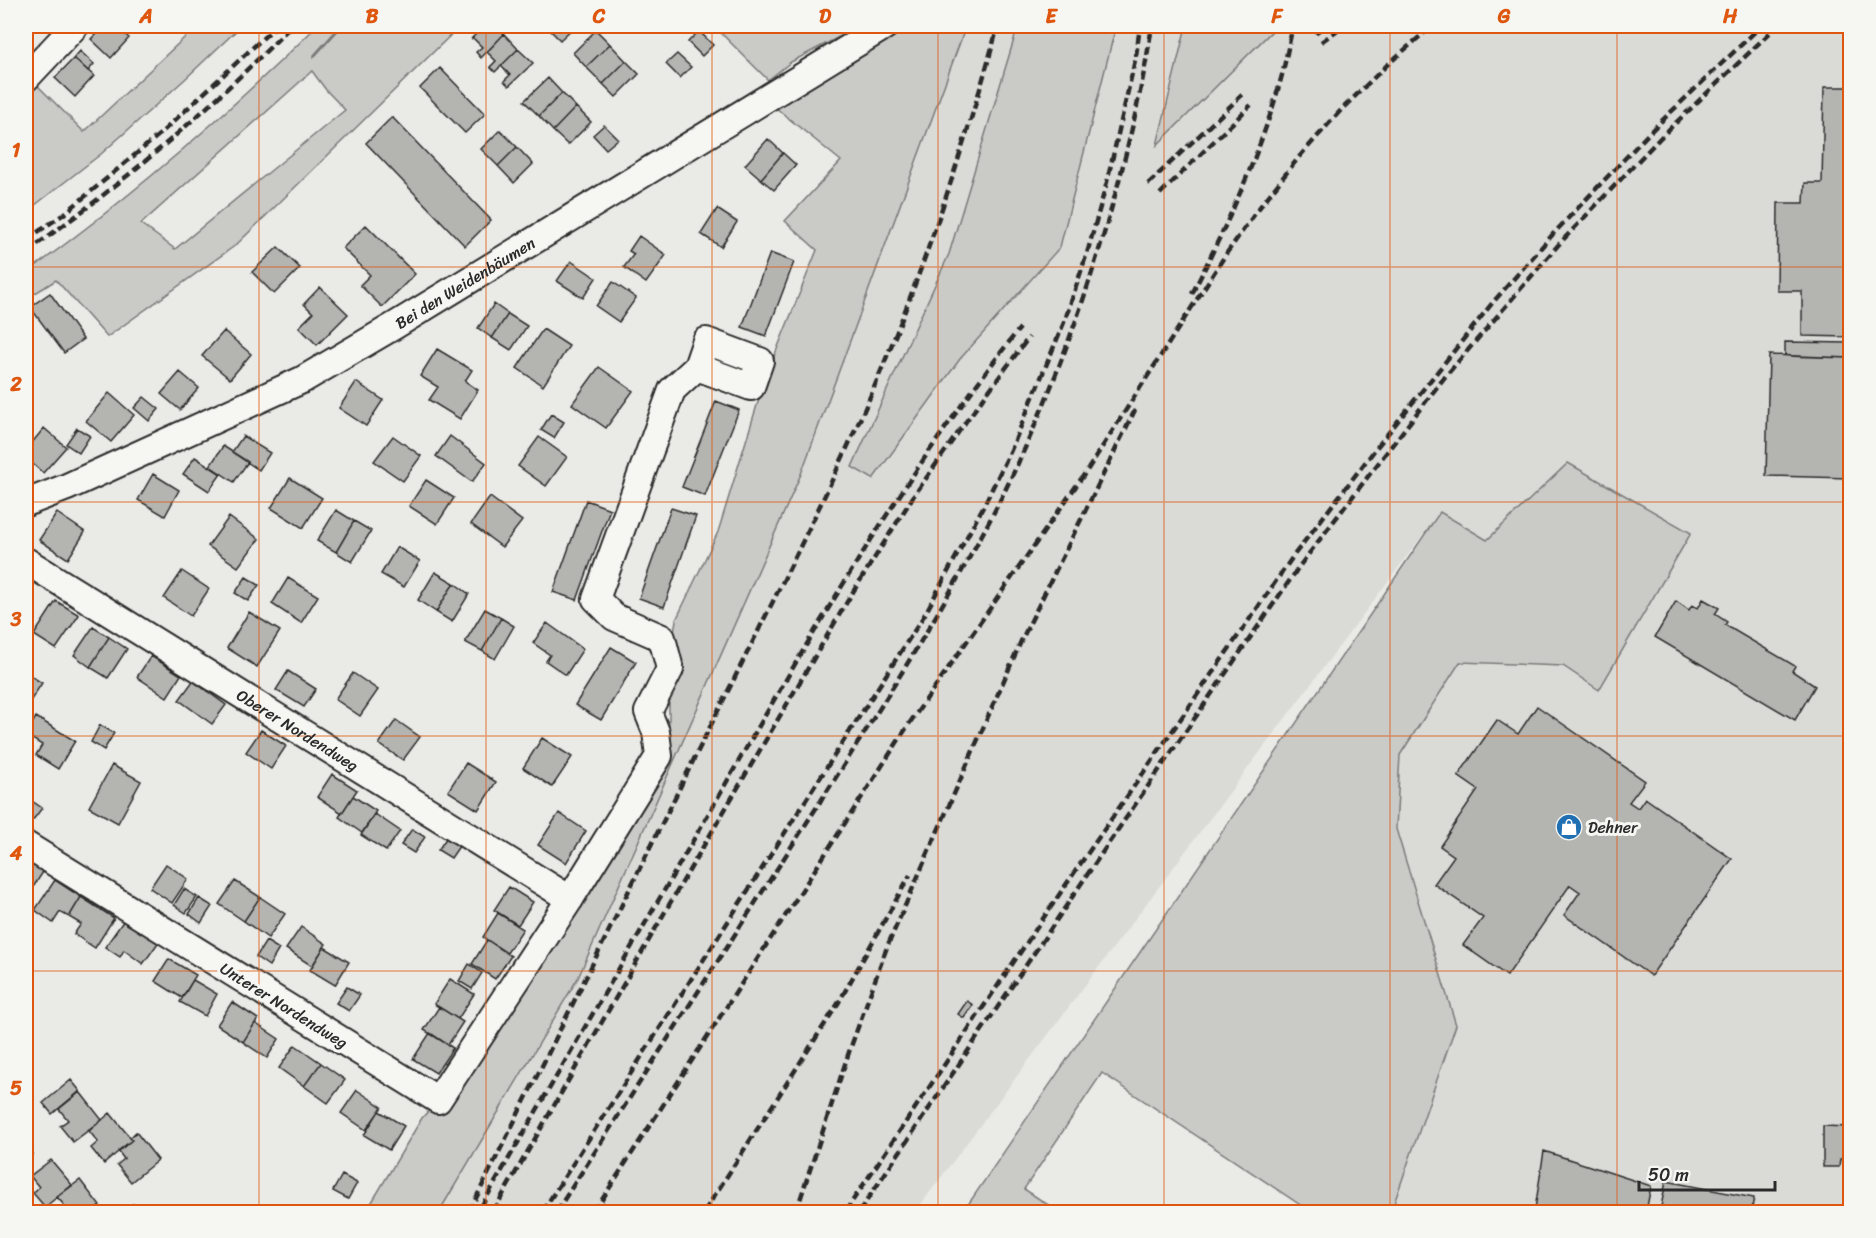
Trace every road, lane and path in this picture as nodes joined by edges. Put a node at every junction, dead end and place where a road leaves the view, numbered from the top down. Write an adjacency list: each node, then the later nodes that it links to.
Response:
1 (75, 26): 3 (street)
2 (885, 26): 5 (street, Bei den Weidenbäumen)
3 (26, 78)
4 (697, 367): 8 (street)
5 (26, 502)
6 (26, 561): 8 (street, Oberer Nordendweg)
7 (26, 845): 8 (street, Unterer Nordendweg)
8 (570, 899)

